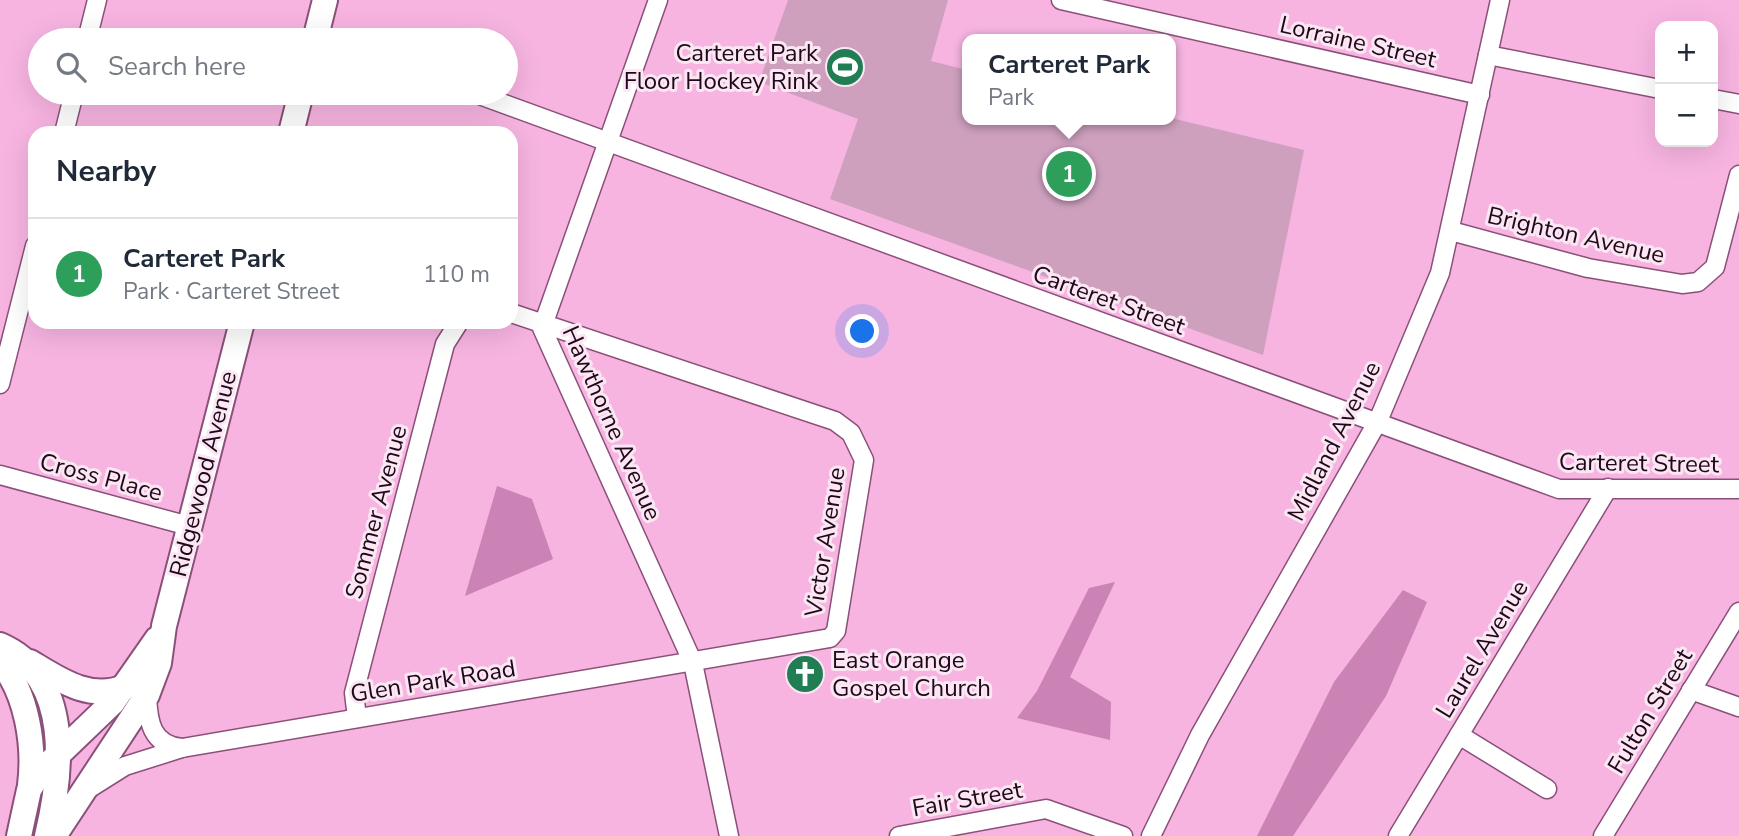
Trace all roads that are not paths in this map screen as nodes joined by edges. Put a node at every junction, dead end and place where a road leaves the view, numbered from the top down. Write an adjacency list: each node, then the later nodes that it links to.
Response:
1 (97, 0): 6 (street)
2 (325, 0): 7 (street)
3 (658, 0): 18 (street, Hawthorne Avenue)
4 (1061, 0): 10 (street, Lorraine Street)
5 (1500, 0): 8 (street, Midland Avenue)
6 (90, 28)
7 (321, 28)
8 (1488, 55): 9 (street); 10 (street, Midland Avenue)
9 (1655, 88)
10 (1480, 95): 21 (street, Midland Avenue)
11 (1718, 100): 12 (street)
12 (1739, 104)
13 (71, 105): 16 (street)
14 (298, 105): 17 (street)
15 (507, 105): 18 (street, Carteret Street)
16 (66, 126)
17 (293, 126)
18 (610, 142): 24 (street, Hawthorne Avenue); 29 (street, Carteret Street)
19 (1739, 175): 20 (street, Brighton Avenue)
20 (1733, 230): 21 (street, Brighton Avenue)
21 (1451, 231): 29 (street, Midland Avenue)
22 (28, 268): 27 (street)
23 (518, 315): 24 (street)
24 (543, 324): 36 (street, Hawthorne Avenue); 36 (street, Victor Avenue)
25 (240, 329): 33 (street, Ridgewood Avenue)
26 (454, 329): 40 (street, Sommer Avenue)
27 (6, 338): 28 (street)
28 (0, 384)
29 (1378, 421): 31 (street, Carteret Street); 53 (street, Midland Avenue)
30 (0, 475): 33 (street, Cross Place)
31 (1608, 488): 32 (street, Carteret Street); 41 (street, Laurel Avenue)
32 (1739, 489)
33 (189, 526): 38 (street, Ridgewood Avenue)
34 (1739, 612): 37 (street, Fulton Street)
35 (5, 653): 38 (street); 43 (street); 45 (street)
36 (693, 663): 40 (street, Glen Park Road); 50 (street)
37 (1692, 690): 39 (street); 55 (street, Fulton Street)
38 (136, 691): 42 (street); 43 (street); 46 (street)
39 (1739, 707)
40 (357, 718): 42 (street, Glen Park Road)
41 (1459, 735): 44 (street); 54 (street, Laurel Avenue)
42 (182, 748): 46 (street, Glen Park Road)
43 (59, 751): 45 (street); 48 (street)
44 (1547, 789)
45 (29, 790): 47 (street)
46 (86, 791): 49 (street)
47 (19, 836)
48 (47, 836)
49 (54, 836)
50 (729, 836)
51 (902, 836): 52 (street, Fair Street)
52 (1123, 836)
53 (1152, 836)
54 (1398, 836)
55 (1604, 836)

